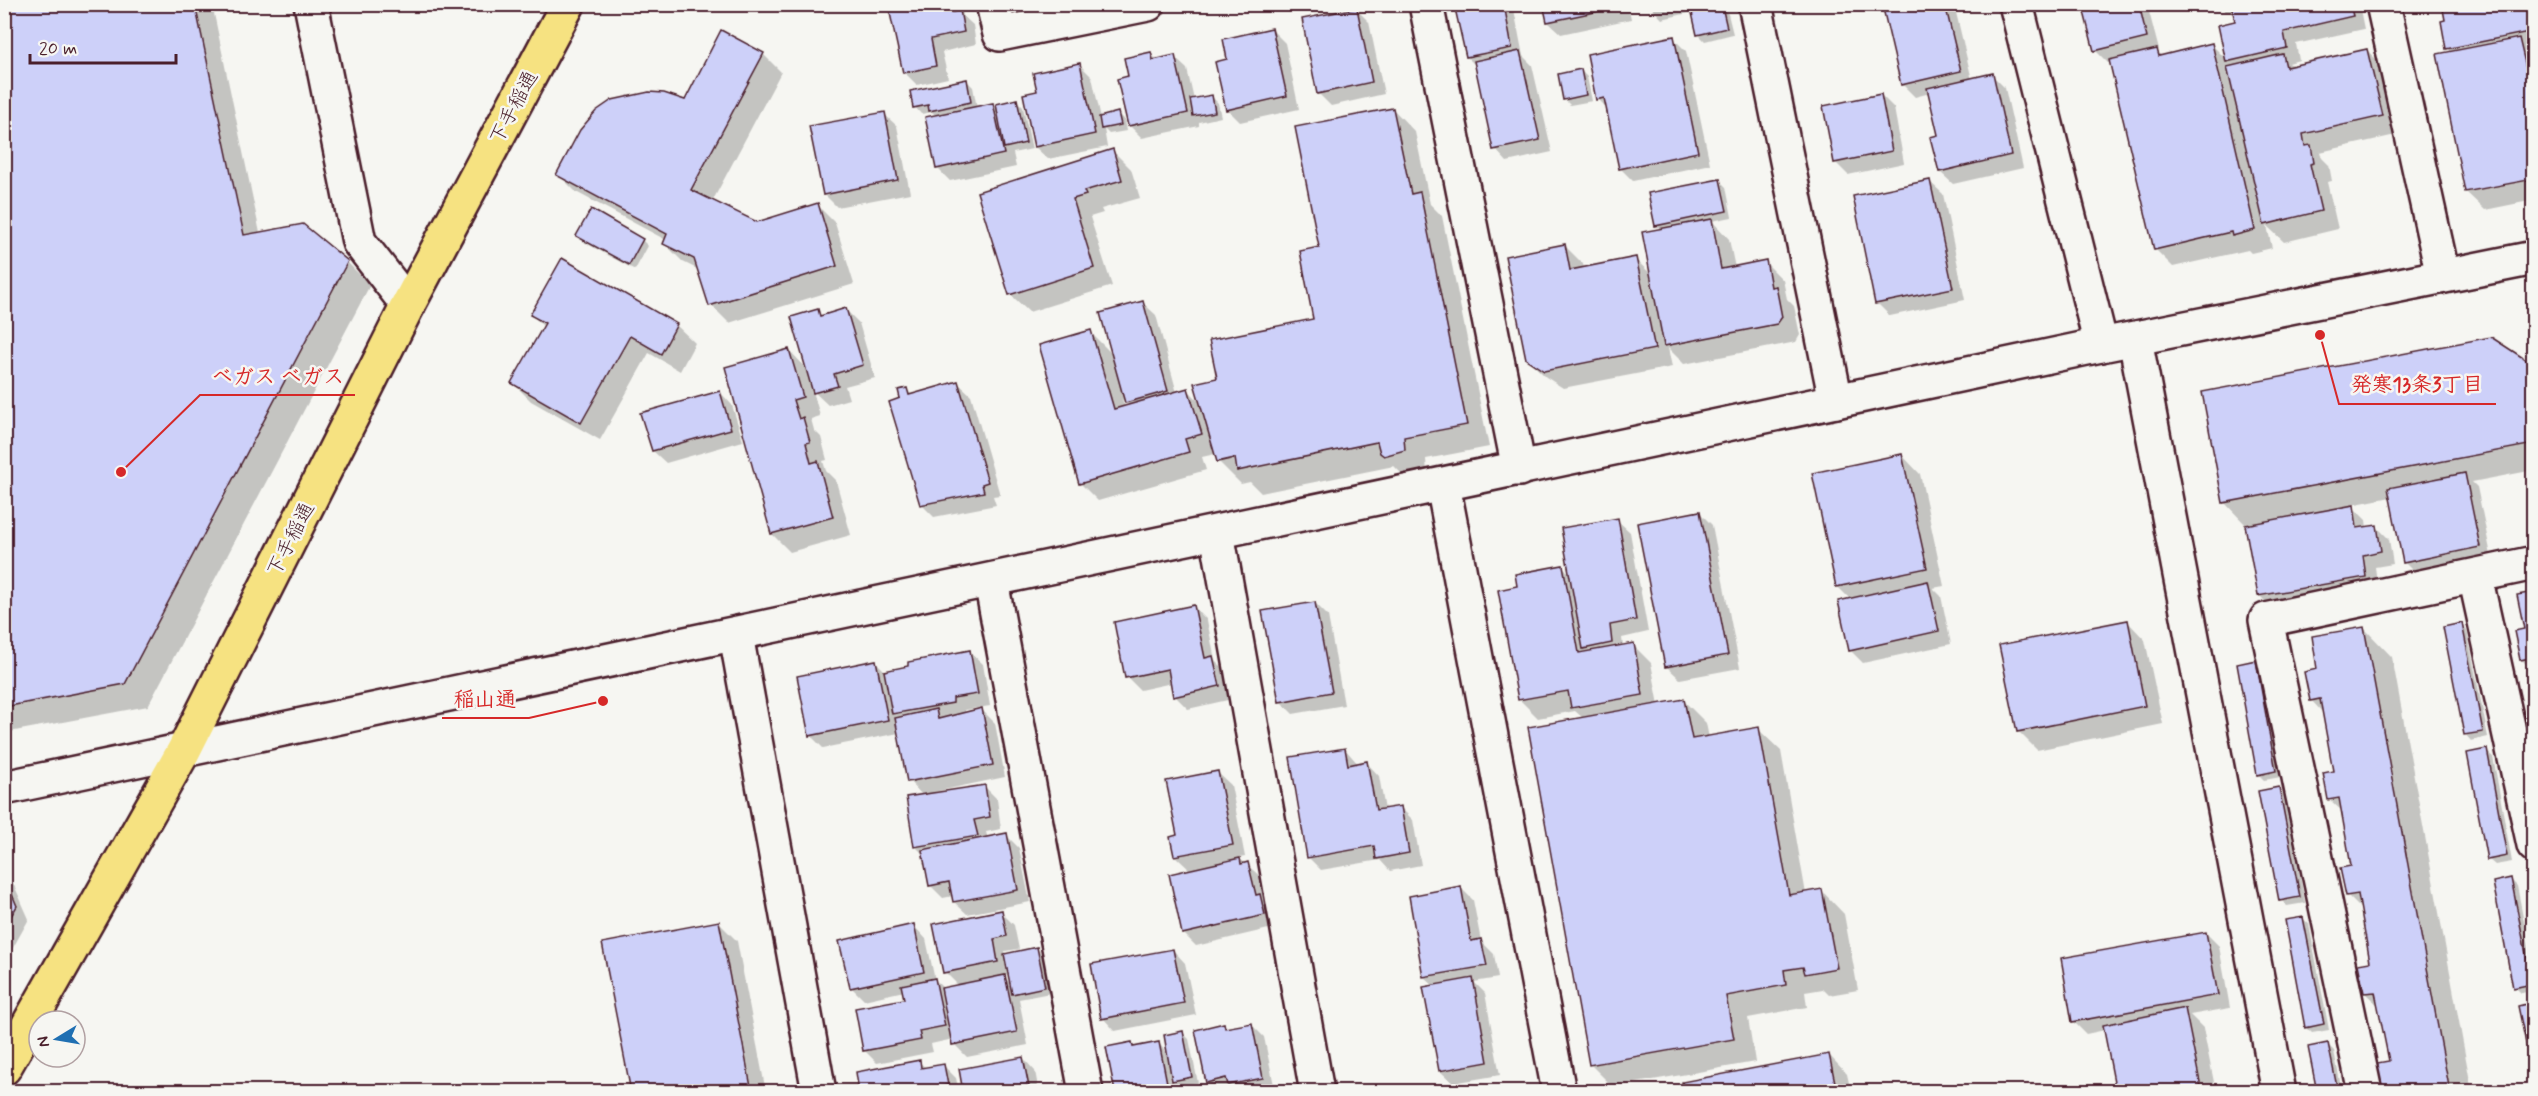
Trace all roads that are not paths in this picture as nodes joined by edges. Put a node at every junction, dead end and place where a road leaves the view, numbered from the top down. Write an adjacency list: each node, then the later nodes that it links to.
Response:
1 (311, 4): 11 (street)
2 (568, 4): 11 (main road, 下手稲通)
3 (993, 4): 4 (street)
4 (1148, 4)
5 (1426, 4): 15 (street)
6 (1755, 4): 14 (street)
7 (2016, 4): 13 (street)
8 (2383, 4): 10 (street)
9 (2534, 258): 10 (street)
10 (2443, 276): 12 (street)
11 (408, 305): 22 (main road, 下手稲通)
12 (2135, 339): 13 (street); 30 (street)
13 (2101, 345): 14 (street)
14 (1836, 401): 15 (street)
15 (1519, 469): 16 (street)
16 (1443, 485): 17 (street); 29 (street)
17 (1217, 532): 20 (street); 28 (street)
18 (2534, 563): 19 (street)
19 (2475, 576): 24 (street); 31 (street)
20 (991, 581): 21 (street); 27 (street)
21 (736, 634): 22 (street); 26 (street)
22 (183, 752): 23 (street); 25 (main road, 下手稲通)
23 (4, 788)
24 (2534, 845)
25 (4, 1068)
26 (819, 1092)
27 (1086, 1092)
28 (1317, 1092)
29 (1559, 1092)
30 (2279, 1092)
31 (2365, 1092)

